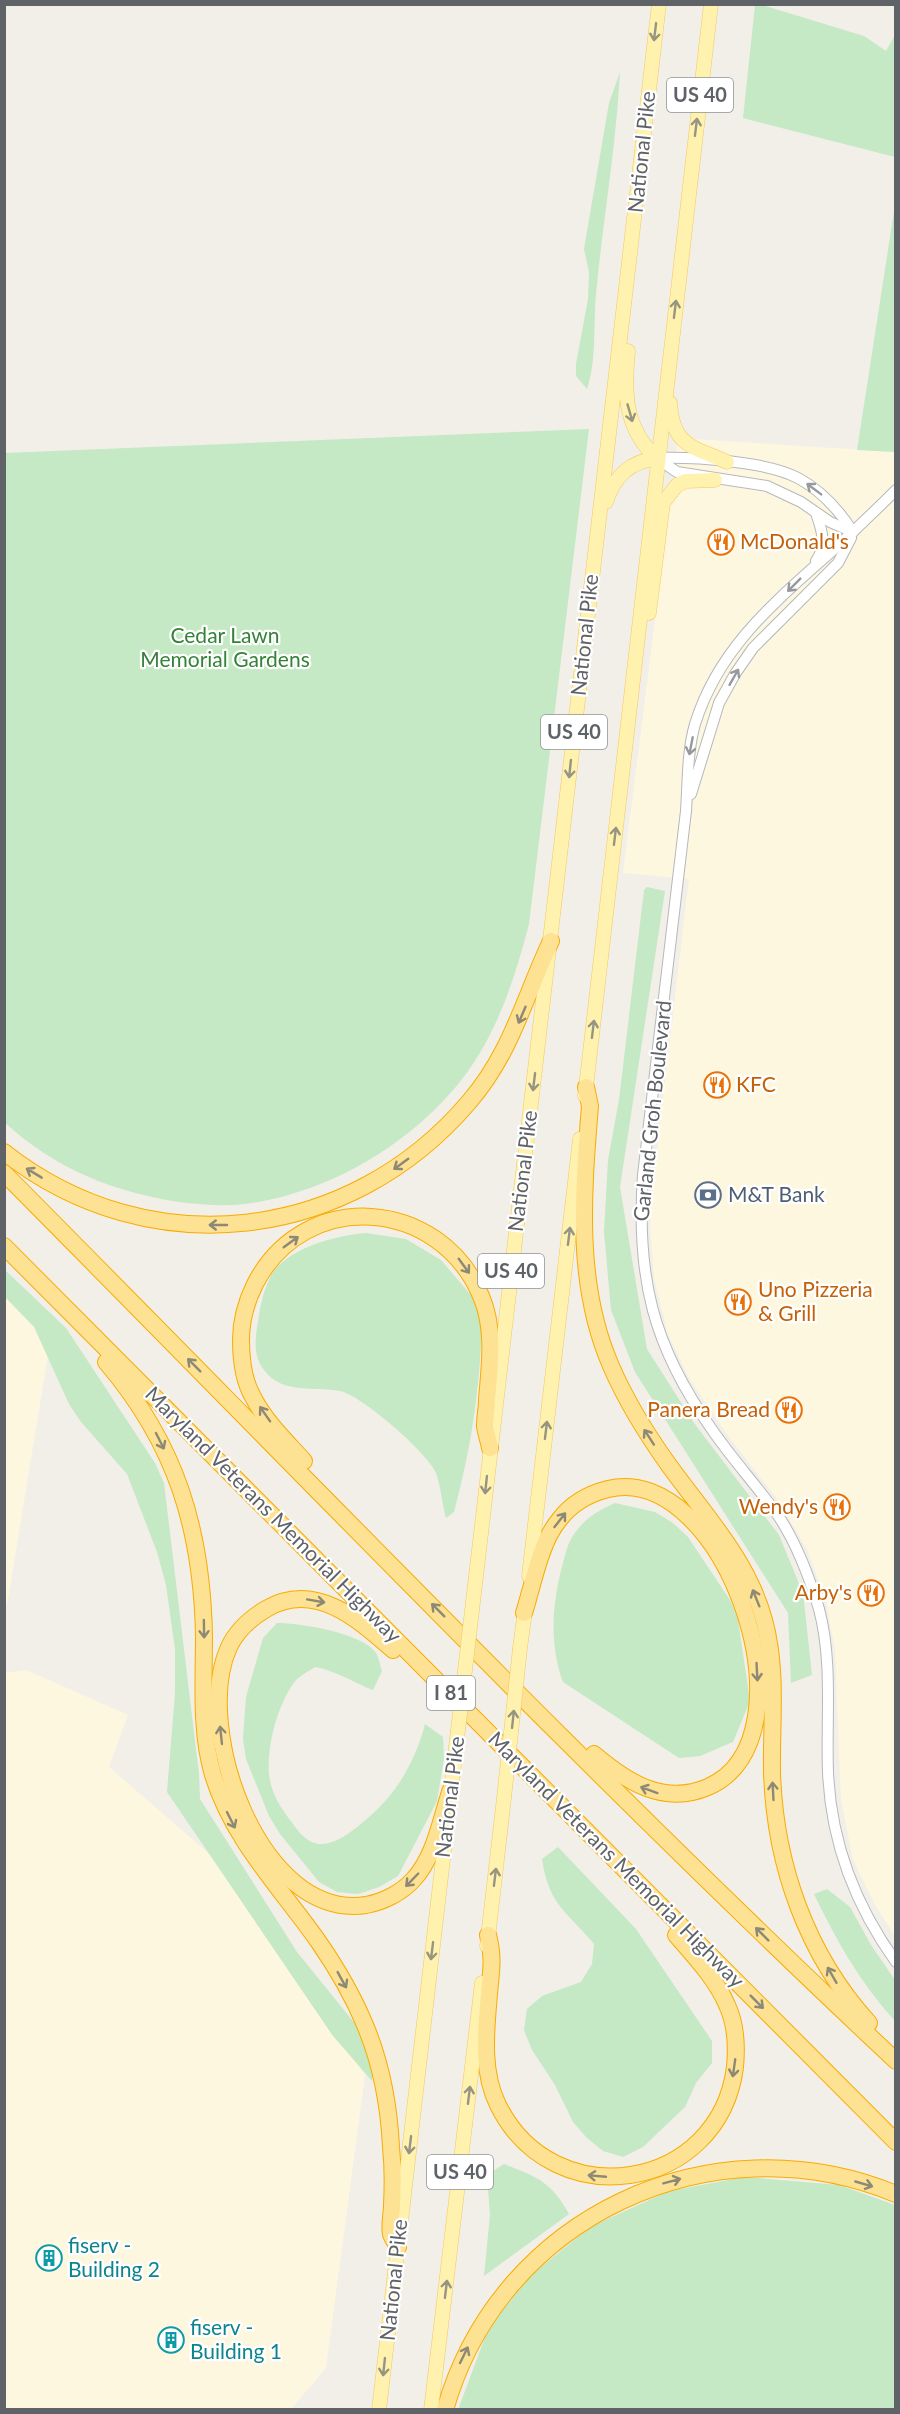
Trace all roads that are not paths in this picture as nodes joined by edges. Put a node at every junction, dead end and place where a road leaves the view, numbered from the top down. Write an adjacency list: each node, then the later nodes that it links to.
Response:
1 (658, 4): 3 (main road, National Pike / US 40, one-way to 3)
2 (711, 4): 4 (main road, US 40, one-way to 2)
3 (633, 231): 5 (main road, one-way to 5); 10 (main road, National Pike / US 40)
4 (669, 367): 5 (main road, US 40); 6 (main road)
5 (657, 459): 6 (street); 7 (street); 10 (main road); 13 (main road, US 40)
6 (727, 462): 11 (street, one-way to 6)
7 (715, 480): 9 (street); 13 (main road)
8 (896, 490): 11 (street)
9 (816, 513): 11 (street); 12 (street)
10 (598, 523): 15 (main road, National Pike / US 40, one-way to 15)
11 (853, 532): 12 (street, Garland Groh Boulevard); 14 (street, Garland Groh Boulevard, one-way to 11)
12 (811, 568): 14 (street, Garland Groh Boulevard, one-way to 14)
13 (618, 806): 16 (main road, US 40, one-way to 13)
14 (687, 811): 29 (street, Garland Groh Boulevard)
15 (551, 941): 17 (highway, one-way to 17); 21 (main road, National Pike / US 40, one-way to 21)
16 (586, 1087): 23 (main road, US 40, one-way to 16); 30 (highway, one-way to 16)
17 (4, 1152)
18 (4, 1173): 22 (highway, I 81, one-way to 18)
19 (4, 1246): 20 (highway, Maryland Veterans Memorial Highway / I 81)
20 (21, 1263): 25 (highway, Maryland Veterans Memorial Highway / I 81); 34 (highway, one-way to 34)
21 (490, 1448): 22 (highway, one-way to 21); 26 (main road, National Pike / US 40, one-way to 26, bridge)
22 (413, 1585): 24 (highway, I 81, one-way to 22)
23 (524, 1613): 24 (highway, one-way to 24); 28 (main road, US 40, one-way to 23, bridge)
24 (492, 1665): 31 (highway, I 81, one-way to 24)
25 (496, 1738): 26 (highway, one-way to 25); 27 (highway, Maryland Veterans Memorial Highway / I 81)
26 (451, 1789): 34 (main road, National Pike / US 40, one-way to 34)
27 (586, 1830): 28 (highway, one-way to 28); 32 (highway, Maryland Veterans Memorial Highway / I 81, one-way to 32)
28 (488, 1935): 36 (main road, US 40, one-way to 28)
29 (896, 1962)
30 (896, 2052)
31 (896, 2061)
32 (896, 2142)
33 (896, 2194): 37 (highway, one-way to 33)
34 (398, 2247): 35 (main road, National Pike / US 40, one-way to 35)
35 (379, 2409)
36 (431, 2409)
37 (445, 2409)

